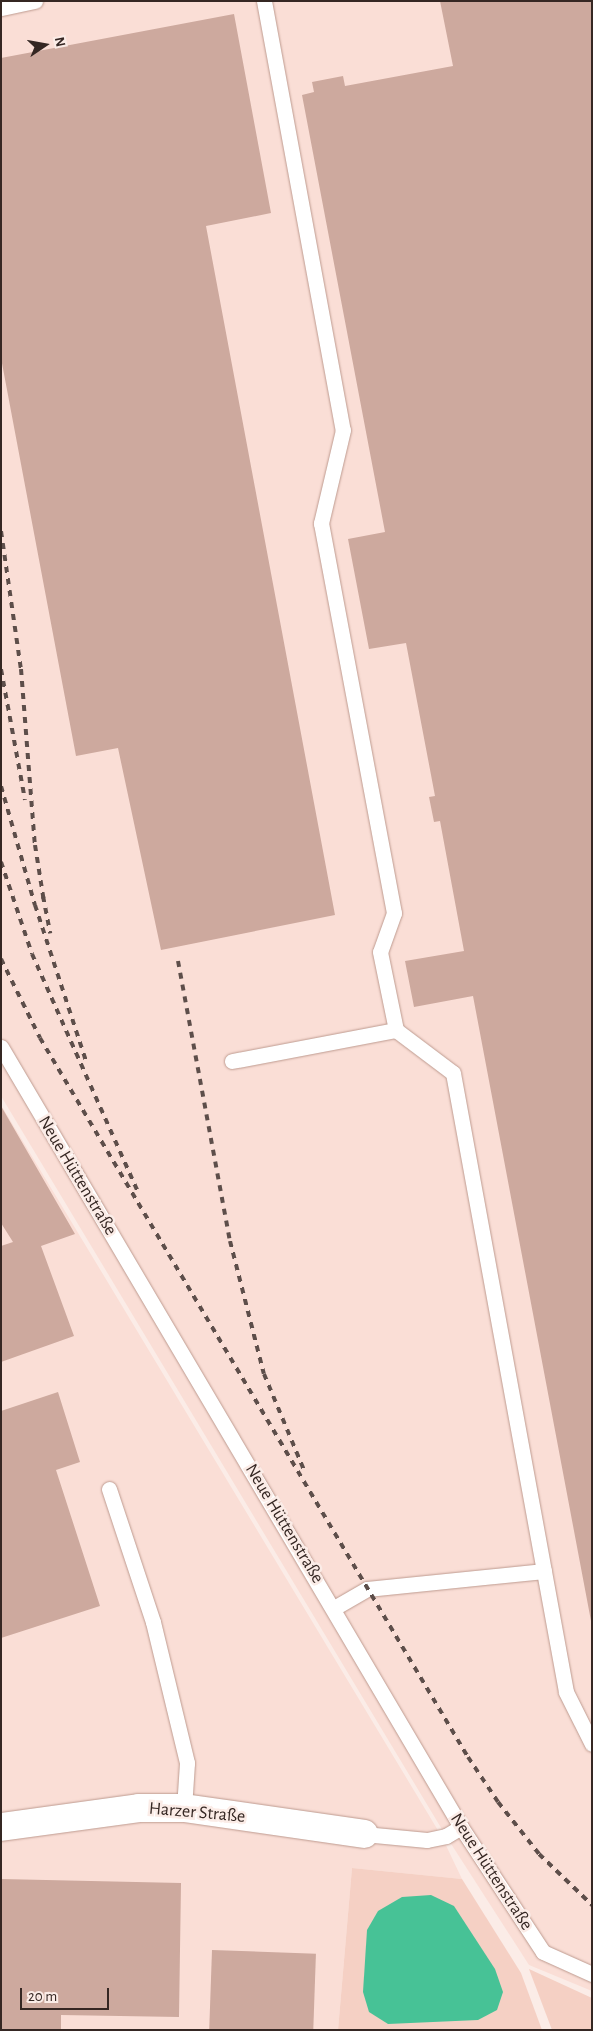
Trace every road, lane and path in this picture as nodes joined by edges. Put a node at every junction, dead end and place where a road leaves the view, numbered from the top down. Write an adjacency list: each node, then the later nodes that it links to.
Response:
1 (35, 1): 3 (lane)
2 (264, 1): 4 (lane)
3 (1, 8)
4 (396, 1030): 6 (lane); 8 (lane)
5 (1, 1047): 9 (lane, Neue Hüttenstraße)
6 (232, 1061)
7 (109, 1489): 11 (lane)
8 (544, 1571): 9 (lane); 10 (lane)
9 (334, 1608): 13 (lane, Neue Hüttenstraße)
10 (592, 1744)
11 (184, 1808): 12 (street, Harzer Straße); 14 (street, Harzer Straße)
12 (1, 1828)
13 (461, 1828): 14 (lane); 15 (lane, Neue Hüttenstraße)
14 (364, 1834)
15 (592, 1974)

